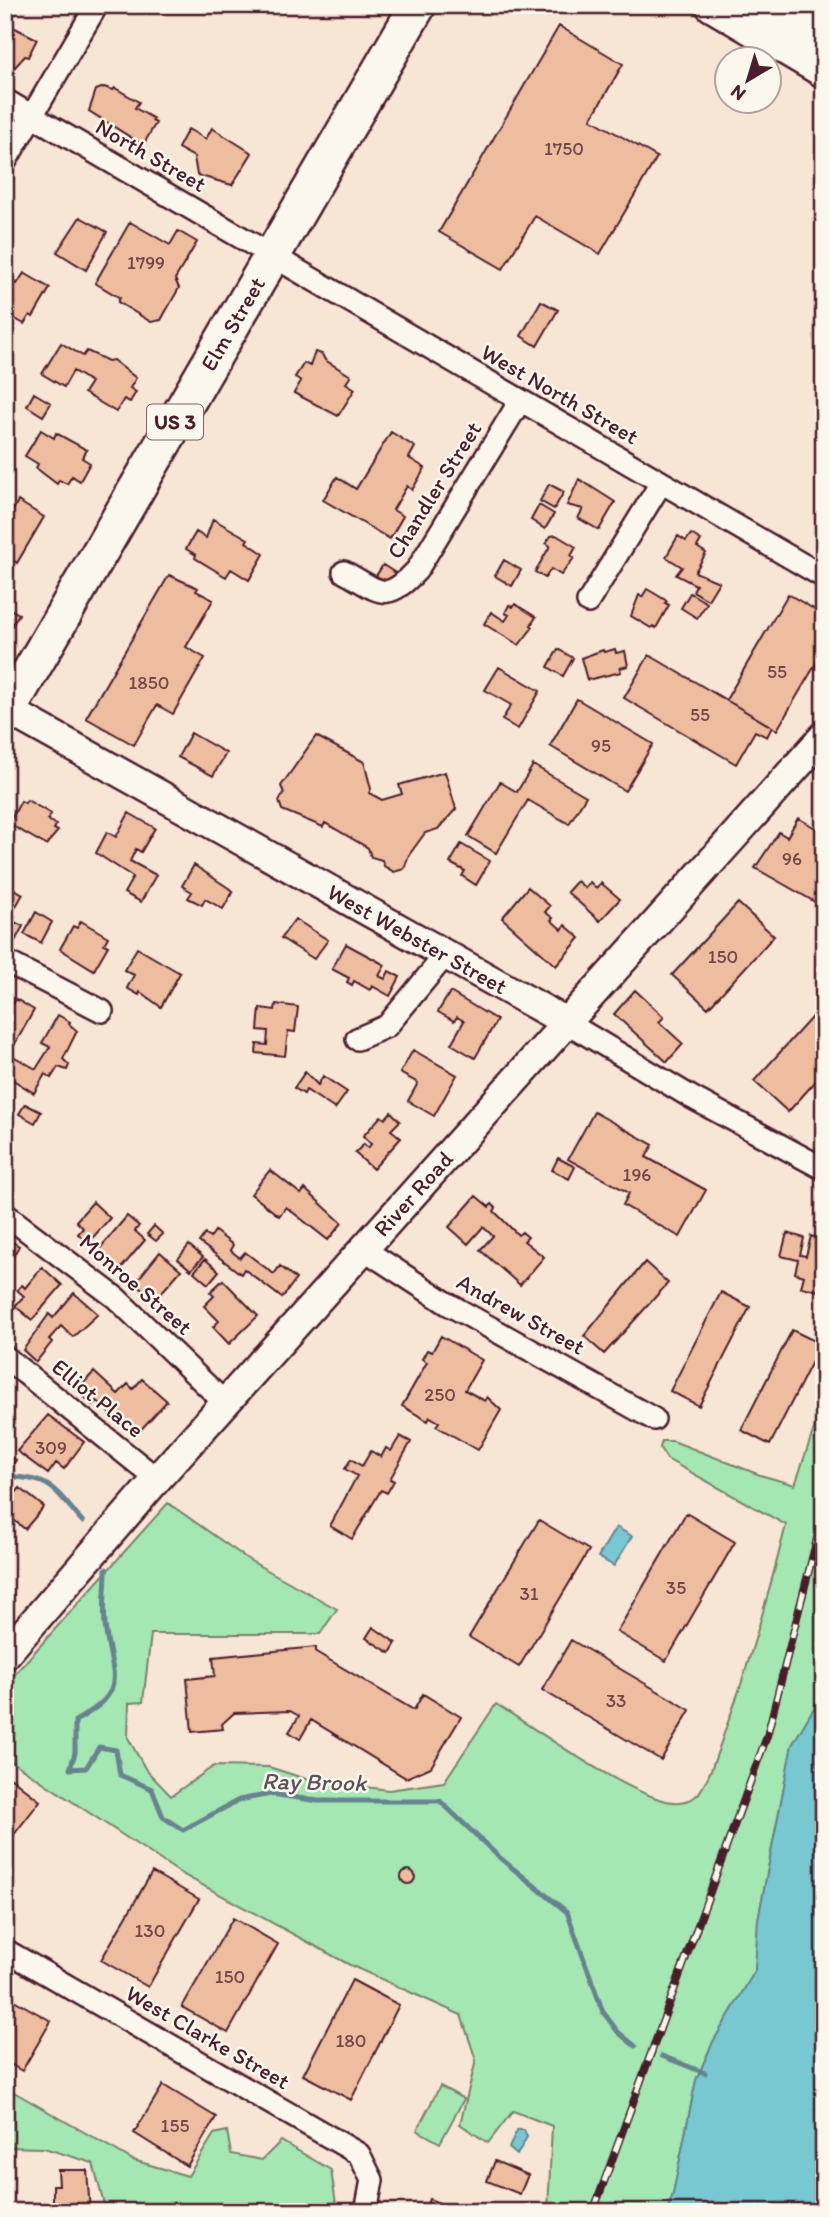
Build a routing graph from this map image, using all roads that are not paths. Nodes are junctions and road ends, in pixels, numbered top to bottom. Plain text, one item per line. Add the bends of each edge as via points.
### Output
1 (97, 5) edge
2 (418, 5) edge
3 (712, 5) edge
4 (772, 5) edge
5 (824, 34) edge
6 (824, 71) edge
7 (5, 100) edge
8 (32, 116) junction
9 (5, 162) edge
10 (271, 256) junction
11 (520, 401) junction
12 (661, 483) junction
13 (344, 572) dead end
14 (824, 577) edge
15 (588, 602) dead end
16 (6, 712) edge
17 (824, 736) edge
18 (447, 953) junction
19 (5, 961) edge
20 (102, 1011) dead end
21 (566, 1022) junction
22 (357, 1039) dead end
23 (824, 1169) edge
24 (5, 1214) edge
25 (365, 1250) junction
26 (5, 1357) edge
27 (225, 1403) junction
28 (654, 1419) dead end
29 (157, 1479) junction
30 (5, 1655) edge
31 (5, 1950) edge
32 (366, 2212) edge

1 - 8 street
2 - 10 main road, Elm Street / US 3
3 - 6 main road
4 - 5 main road
7 - 8 street, North Street
8 - 9 street
8 - 10 street, North Street
10 - 11 street, West North Street
10 - 16 main road, Elm Street / US 3
11 - 12 street, West North Street
11 - 13 street, Chandler Street via 405,583 385,593
12 - 14 street, West North Street
12 - 15 street
16 - 18 street, West Webster Street
17 - 21 street, River Road
18 - 21 street, West Webster Street
18 - 22 street via 387,1026
19 - 20 street
21 - 23 street, West Webster Street
21 - 25 street, River Road
24 - 27 street, Monroe Street via 116,1298
25 - 27 street, River Road
25 - 28 street, Andrew Street via 448,1304
26 - 29 street, Elliot Place
27 - 29 street, River Road
29 - 30 street, River Road
31 - 32 street, West Clarke Street via 359,2154 372,2180

